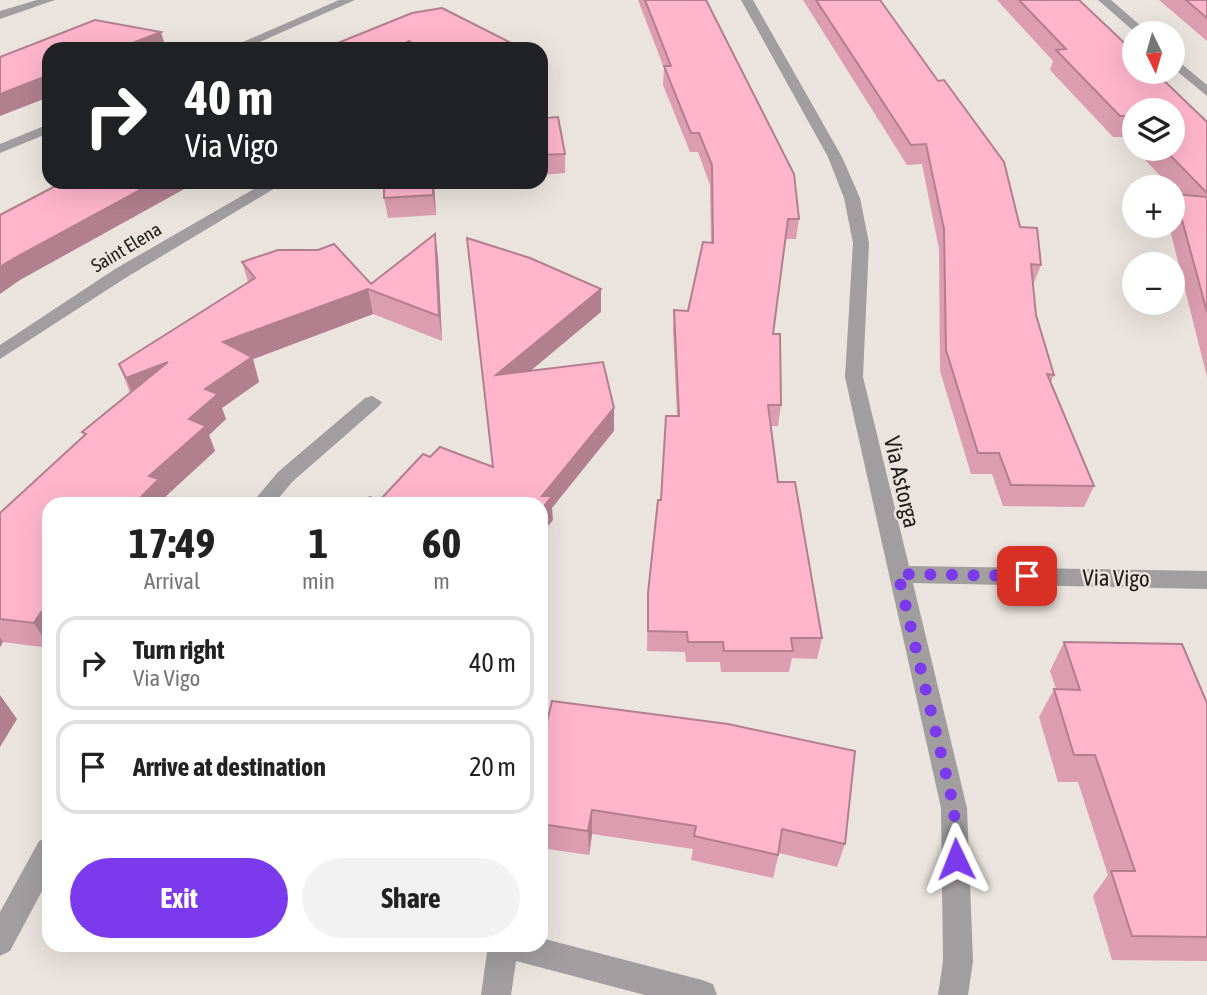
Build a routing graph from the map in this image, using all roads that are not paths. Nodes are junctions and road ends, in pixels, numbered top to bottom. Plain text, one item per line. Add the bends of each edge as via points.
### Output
1 (49, 0) edge
2 (349, 0) edge
3 (747, 0) edge
4 (1104, 0) edge
5 (0, 15) edge
6 (1129, 21) edge
7 (250, 42) edge
8 (1185, 72) edge
9 (1207, 92) edge
10 (42, 131) edge
11 (0, 149) edge
12 (265, 189) edge
13 (0, 353) edge
14 (372, 402) dead end
15 (268, 497) edge
16 (898, 574) junction
17 (1207, 580) edge
18 (42, 868) edge
19 (0, 941) edge
20 (501, 952) edge
21 (539, 952) edge
22 (496, 995) edge
23 (702, 995) edge
24 (953, 995) edge

1 - 5 street
2 - 7 street
3 - 16 street, Via Astorga via 835,157 852,198 861,243 854,377
4 - 6 street
8 - 9 street
10 - 11 street
12 - 13 street, Saint Elena via 121,273
14 - 15 street
16 - 17 street, Via Vigo
16 - 24 street, Via Astorga via 954,808 958,961
18 - 19 street
20 - 22 street
21 - 23 street

